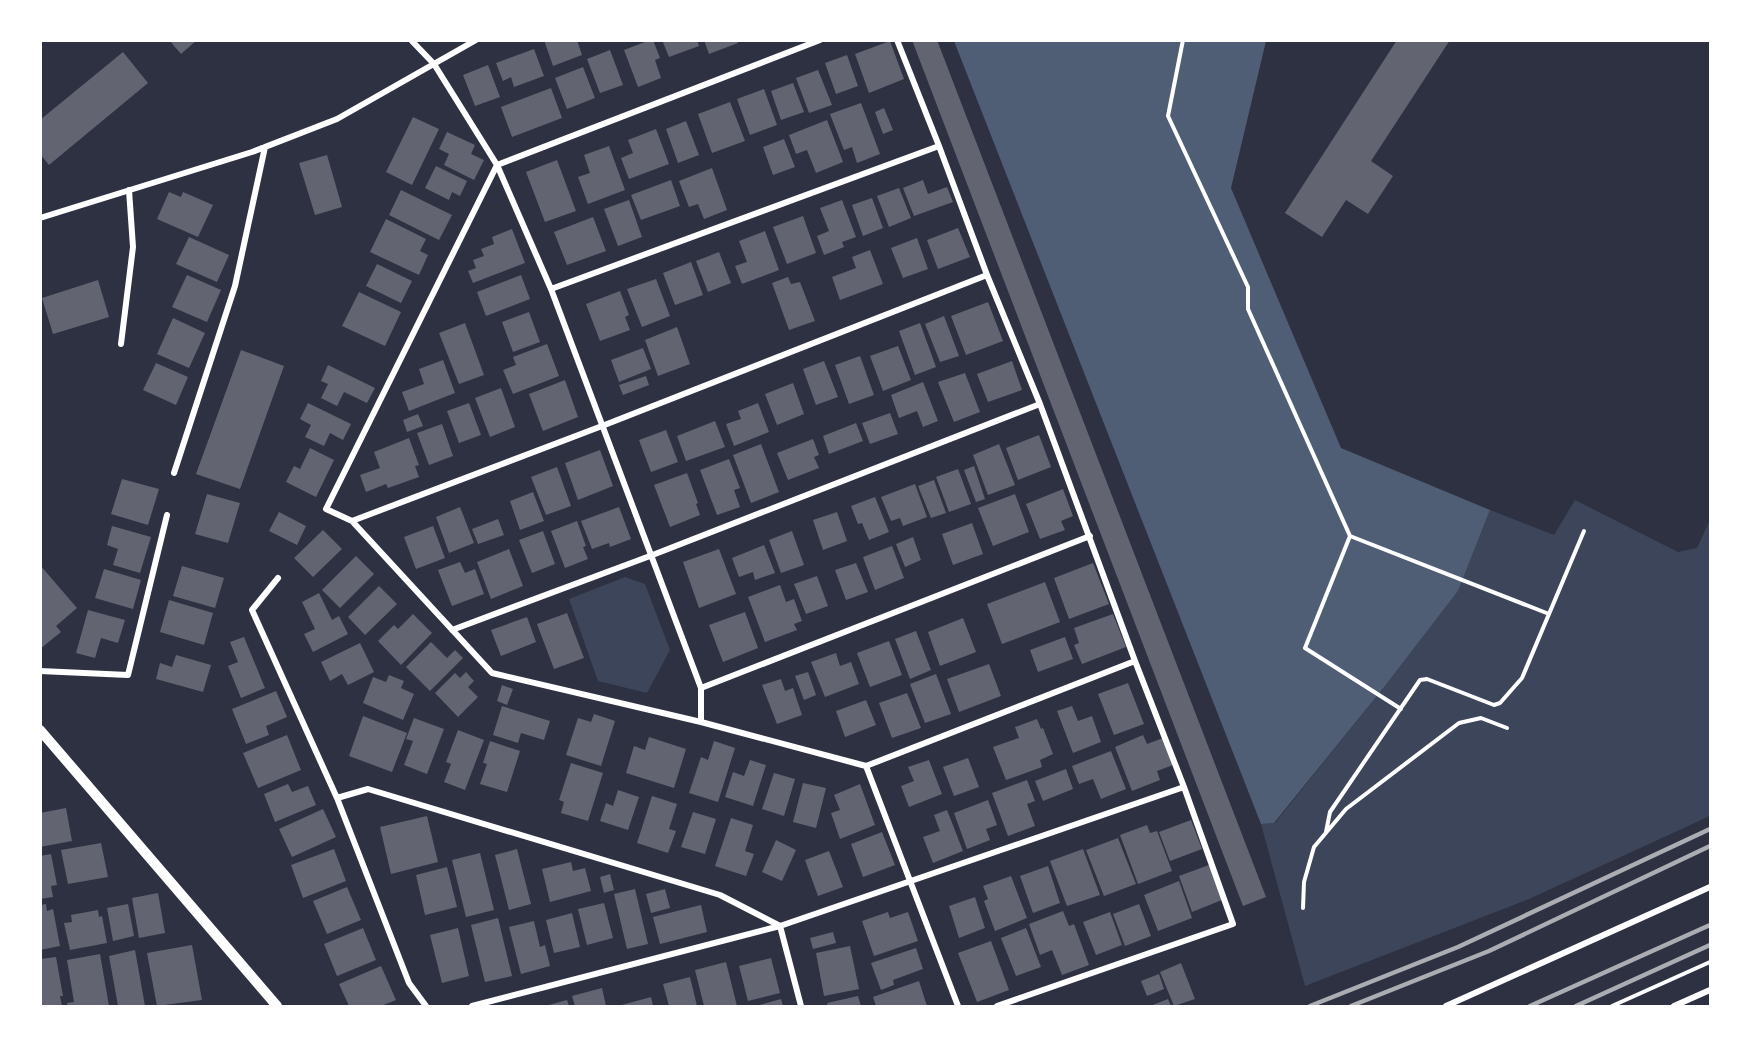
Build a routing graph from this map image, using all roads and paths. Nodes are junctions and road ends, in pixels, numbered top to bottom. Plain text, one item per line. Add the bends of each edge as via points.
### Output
1 (411, 40) edge
2 (476, 40) edge
3 (820, 40) edge
4 (897, 40) edge
5 (1183, 40) edge
6 (434, 64) junction
7 (939, 146) junction
8 (265, 147) junction
9 (497, 165) junction
10 (129, 190) junction
11 (40, 218) edge
12 (987, 275) junction
13 (551, 289) junction
14 (121, 344) dead end
15 (1040, 404) junction
16 (602, 426) junction
17 (174, 474) dead end
18 (167, 515) dead end
19 (352, 521) junction
20 (1584, 531) dead end
21 (1090, 536) junction
22 (1350, 536) junction
23 (650, 556) junction
24 (278, 578) dead end
25 (1549, 614) junction
26 (452, 630) junction
27 (1135, 661) junction
28 (40, 671) edge
29 (701, 688) junction
30 (1401, 709) junction
31 (701, 722) junction
32 (1508, 728) dead end
33 (40, 730) edge
34 (866, 766) junction
35 (1184, 787) junction
36 (337, 798) junction
37 (1326, 832) junction
38 (911, 882) junction
39 (1710, 887) edge
40 (1303, 908) dead end
41 (780, 927) junction
42 (1710, 962) edge
43 (1710, 990) edge
44 (277, 1006) edge
45 (426, 1006) edge
46 (472, 1006) edge
47 (801, 1006) edge
48 (958, 1006) edge
49 (996, 1006) edge
50 (1446, 1006) edge
51 (1612, 1006) edge
52 (1674, 1006) edge

1 - 6 street
2 - 6 street
3 - 9 street
4 - 7 street
5 - 22 path via 1168,116 1248,287 1248,309
6 - 8 street via 336,119
6 - 9 street
7 - 12 street
7 - 13 street
8 - 10 street
8 - 17 street via 235,286
9 - 13 street
9 - 19 street via 326,509
10 - 11 street
10 - 14 street via 132,247
12 - 15 street
12 - 16 street
13 - 16 street
15 - 21 street
15 - 23 street
16 - 19 street
16 - 23 street
18 - 28 street via 128,675
19 - 26 street
20 - 25 path
21 - 27 street
21 - 29 street
22 - 25 path
22 - 30 path via 1305,648
23 - 26 street
23 - 29 street
24 - 36 street via 252,610
25 - 30 path via 1522,678 1500,703 1494,705 1427,679 1420,680
26 - 31 street via 492,673
27 - 34 street
27 - 35 street
29 - 31 street
30 - 37 path via 1330,812
31 - 34 street
32 - 37 path via 1481,718 1459,723 1346,809
33 - 44 street
34 - 38 street
35 - 38 street
35 - 49 street via 1233,924
36 - 41 street via 368,789 720,895
36 - 45 street via 409,983
37 - 40 path via 1314,847 1304,882
38 - 41 street
38 - 48 street
39 - 50 street
41 - 46 street
41 - 47 street
42 - 51 path
43 - 52 street

